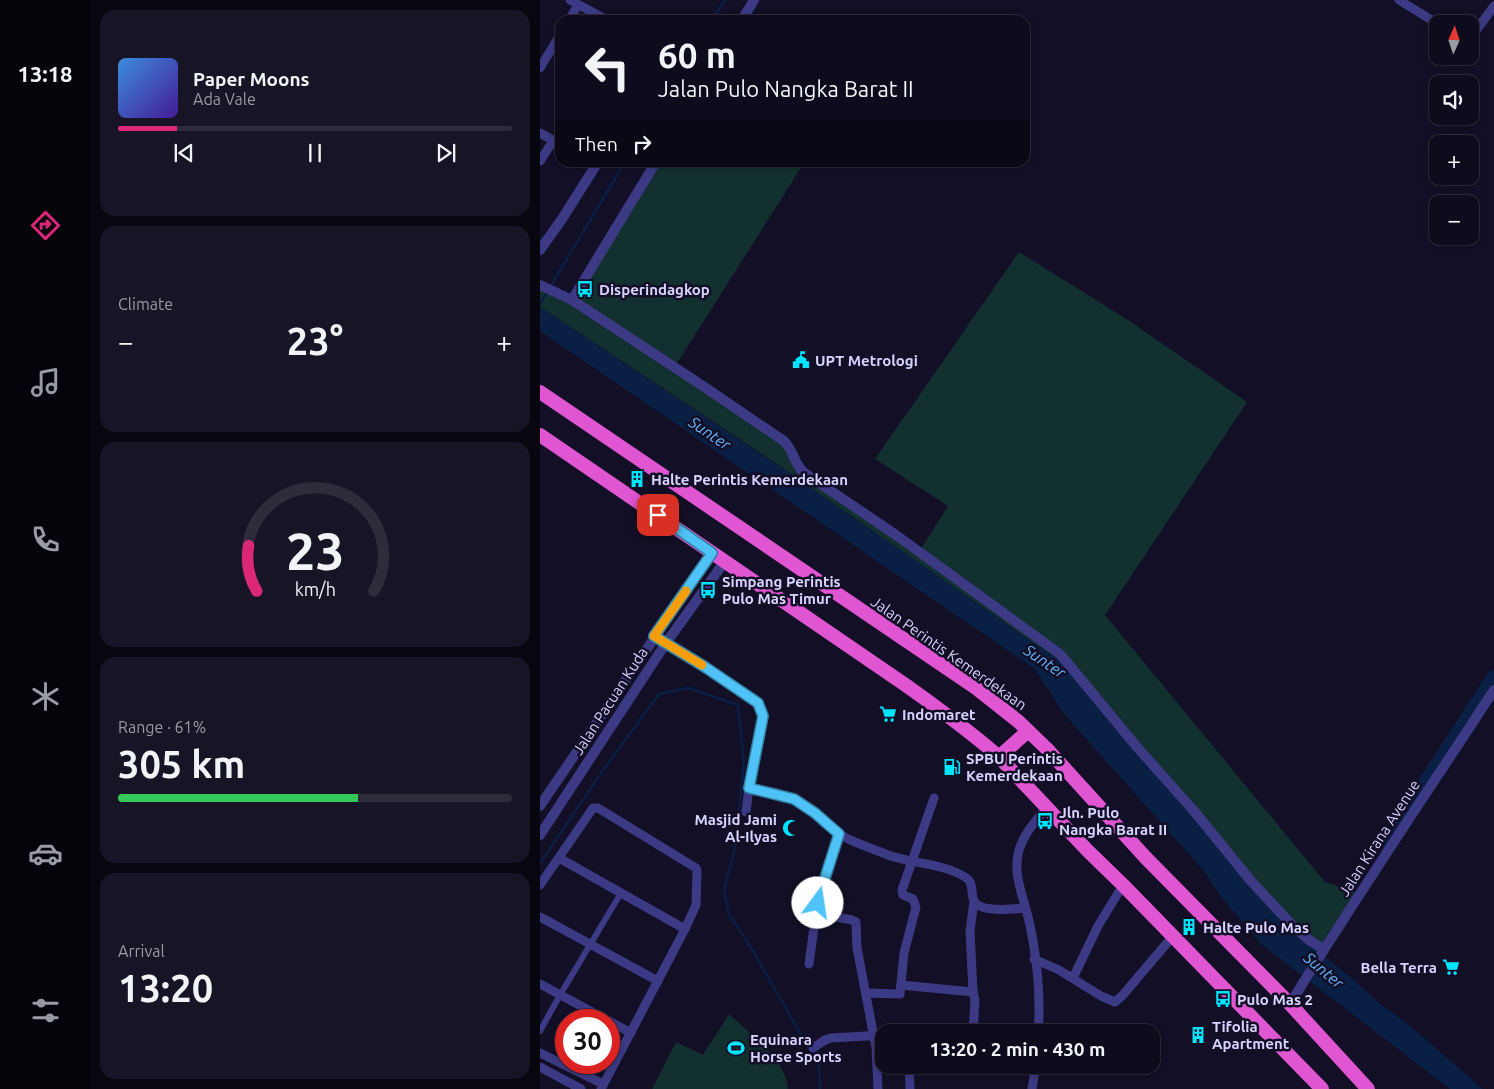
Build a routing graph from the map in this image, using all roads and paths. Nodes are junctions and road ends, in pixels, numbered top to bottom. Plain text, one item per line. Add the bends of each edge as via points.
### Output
1 (754, 0) edge
2 (1399, 0) edge
3 (574, 2) edge
4 (1494, 6) edge
5 (570, 15) edge
6 (598, 15) edge
7 (745, 15) edge
8 (1429, 18) edge
9 (1479, 27) edge
10 (555, 43) edge
11 (540, 68) edge
12 (540, 133) edge
13 (555, 141) edge
14 (555, 143) edge
15 (540, 161) edge
16 (592, 167) edge
17 (653, 167) edge
18 (542, 244) edge
19 (540, 285) edge
20 (569, 299) junction
21 (540, 392) edge
22 (540, 435) edge
23 (712, 553) junction
24 (725, 561) junction
25 (654, 636) junction
26 (666, 643) junction
27 (1494, 690) edge
28 (1028, 730) junction
29 (1000, 757) junction
30 (749, 788) junction
31 (934, 798) dead end
32 (540, 806) edge
33 (1046, 808) junction
34 (746, 812) dead end
35 (839, 834) junction
36 (540, 835) edge
37 (559, 858) junction
38 (911, 860) junction
39 (540, 885) edge
40 (1123, 885) junction
41 (621, 893) junction
42 (974, 901) junction
43 (1025, 908) junction
44 (816, 913) junction
45 (540, 917) edge
46 (685, 930) junction
47 (1173, 936) junction
48 (591, 945) junction
49 (1322, 951) junction
50 (1034, 959) junction
51 (809, 964) dead end
52 (1073, 978) junction
53 (658, 981) junction
54 (540, 984) edge
55 (901, 985) junction
56 (973, 992) junction
57 (866, 993) junction
58 (560, 995) junction
59 (1290, 1004) junction
60 (587, 1009) edge
61 (974, 1024) edge
62 (1039, 1024) edge
63 (620, 1026) edge
64 (540, 1031) edge
65 (631, 1032) junction
66 (873, 1035) junction
67 (813, 1048) dead end
68 (540, 1053) edge
69 (540, 1067) edge
70 (909, 1074) edge
71 (1034, 1074) edge
72 (602, 1087) edge
73 (580, 1089) edge
74 (878, 1089) edge
75 (910, 1089) edge
76 (1032, 1089) edge
77 (1322, 1089) edge
78 (1368, 1089) edge

1 - 7 street
2 - 8 street
3 - 5 street
3 - 6 street
4 - 9 street
10 - 11 street
12 - 13 street
14 - 15 street
16 - 18 street
17 - 20 street
19 - 20 street
20 - 49 street via 784,442 803,472 1060,654 1251,881 1291,924
21 - 28 highway, Jalan Perintis Kemerdekaan via 976,688
22 - 23 highway
23 - 24 highway
23 - 25 street
24 - 26 street, Jalan Pacuan Kuda
24 - 29 highway via 946,714
25 - 26 street
25 - 32 street
26 - 30 street via 758,703 763,716
26 - 36 street, Jalan Pacuan Kuda
27 - 49 street, Jalan Kirana Avenue
28 - 29 highway
28 - 59 highway, Jalan Perintis Kemerdekaan via 1145,857
29 - 33 highway
30 - 34 street
30 - 35 street via 794,799
31 - 38 street
33 - 40 highway
33 - 43 street via 1028,830 1019,850 1017,869
35 - 38 street via 889,855
35 - 44 street
37 - 39 street
37 - 41 street
37 - 46 street via 589,813 598,808 696,868 696,905
38 - 42 street via 965,877 970,882
38 - 55 street via 902,893 913,899 916,908 904,953
40 - 47 highway
40 - 52 street via 1098,926
41 - 46 street
41 - 48 street
42 - 43 street via 990,909
42 - 56 street via 970,931
43 - 50 street
44 - 51 street
44 - 57 street via 856,922 857,948
45 - 48 street
46 - 53 street
47 - 52 street via 1115,1002
47 - 77 highway
48 - 53 street
48 - 58 street
49 - 59 street, Jalan Kirana Avenue
50 - 52 street
50 - 62 street
53 - 65 street
54 - 58 street
55 - 56 street
55 - 57 street via 898,995
56 - 61 street
57 - 66 street
58 - 60 street
58 - 64 street
59 - 78 highway, Jalan Perintis Kemerdekaan
63 - 65 street
65 - 72 street
66 - 67 street via 831,1038
66 - 74 street
68 - 72 street
69 - 73 street
70 - 75 street
71 - 76 street

